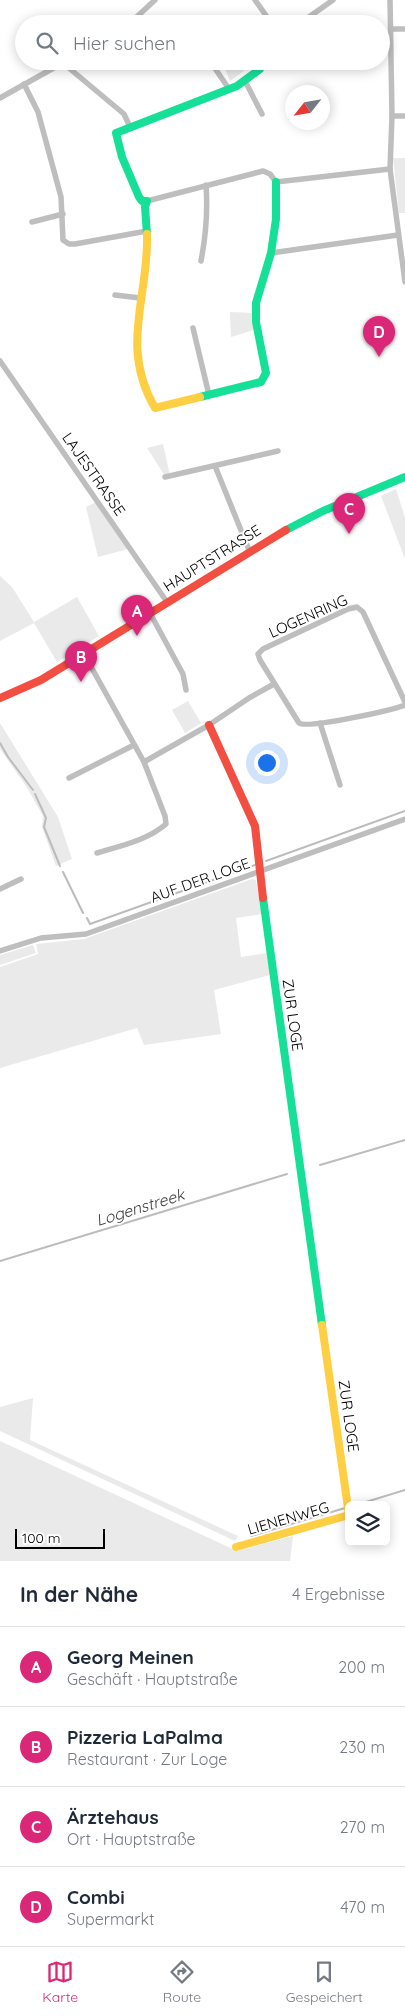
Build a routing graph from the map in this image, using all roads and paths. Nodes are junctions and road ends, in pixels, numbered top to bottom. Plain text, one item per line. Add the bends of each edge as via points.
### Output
1 (155, 0) edge
2 (255, 0) edge
3 (333, 0) edge
4 (390, 0) edge
5 (139, 15) edge
6 (266, 15) edge
7 (312, 15) edge
8 (392, 29) junction
9 (405, 29) edge
10 (50, 70) edge
11 (74, 70) edge
12 (216, 70) edge
13 (259, 70) edge
14 (245, 81) junction
15 (24, 84) junction
16 (229, 89) junction
17 (0, 98) edge
18 (262, 114) dead end
19 (392, 116) junction
20 (405, 116) edge
21 (130, 127) junction
22 (390, 169) junction
23 (276, 182) junction
24 (206, 185) junction
25 (147, 201) junction
26 (63, 214) junction
27 (32, 222) dead end
28 (147, 232) junction
29 (398, 235) junction
30 (270, 253) junction
31 (201, 261) dead end
32 (405, 282) edge
33 (116, 295) dead end
34 (140, 298) junction
35 (194, 328) dead end
36 (0, 361) edge
37 (209, 395) junction
38 (278, 451) dead end
39 (215, 466) junction
40 (405, 471) edge
41 (165, 477) dead end
42 (405, 477) edge
43 (392, 480) junction
44 (249, 550) junction
45 (167, 602) junction
46 (150, 613) junction
47 (84, 654) junction
48 (274, 684) junction
49 (186, 690) dead end
50 (0, 698) edge
51 (405, 703) edge
52 (320, 724) junction
53 (209, 725) junction
54 (134, 745) junction
55 (144, 762) junction
56 (69, 778) dead end
57 (340, 785) dead end
58 (405, 819) edge
59 (97, 853) dead end
60 (259, 872) junction
61 (21, 879) dead end
62 (0, 889) edge
63 (0, 951) edge
64 (346, 1501) edge
65 (345, 1516) edge
66 (236, 1547) dead end

1 - 5 street
2 - 6 street
3 - 7 street
4 - 8 street
8 - 9 street
8 - 19 street
10 - 15 street
11 - 21 street via 124,114
12 - 16 street
13 - 14 street
14 - 16 street
14 - 18 street
15 - 17 street
15 - 26 street via 40,120
16 - 21 street
19 - 20 street
19 - 22 street
21 - 25 street via 116,133 118,145 139,197
22 - 23 street
22 - 29 street
23 - 24 street via 263,171
23 - 30 street via 276,219
24 - 25 street
24 - 31 street via 207,228
25 - 28 street
26 - 27 street
26 - 28 street via 63,240 69,244
28 - 34 street via 146,270
29 - 30 street
29 - 32 street
30 - 37 street via 256,303 256,322 266,373 264,380
33 - 34 street
34 - 37 street via 137,349 142,380 155,408
35 - 37 street
36 - 45 street, LAJESTRASSE
38 - 39 street
39 - 41 street
39 - 44 street
40 - 43 street, HAUPTSTRASSE
42 - 43 street, HAUPTSTRASSE
43 - 44 street, HAUPTSTRASSE via 291,526
44 - 45 street, HAUPTSTRASSE
45 - 46 street, HAUPTSTRASSE
46 - 47 street, HAUPTSTRASSE
46 - 49 street via 183,674
47 - 50 street, HAUPTSTRASSE via 41,680
47 - 54 street
48 - 51 street, LOGENRING via 258,654 358,607
48 - 52 street, LOGENRING via 299,722 303,725
48 - 53 street
51 - 52 street, LOGENRING
52 - 57 street
53 - 55 street
53 - 60 street, ZUR LOGE via 255,826
54 - 55 street
54 - 56 street
55 - 59 street via 166,824 159,830
58 - 60 street, AUF DER LOGE
60 - 63 street, AUF DER LOGE via 86,934 41,938
60 - 64 street, ZUR LOGE
61 - 62 street
65 - 66 street, LIENENWEG

